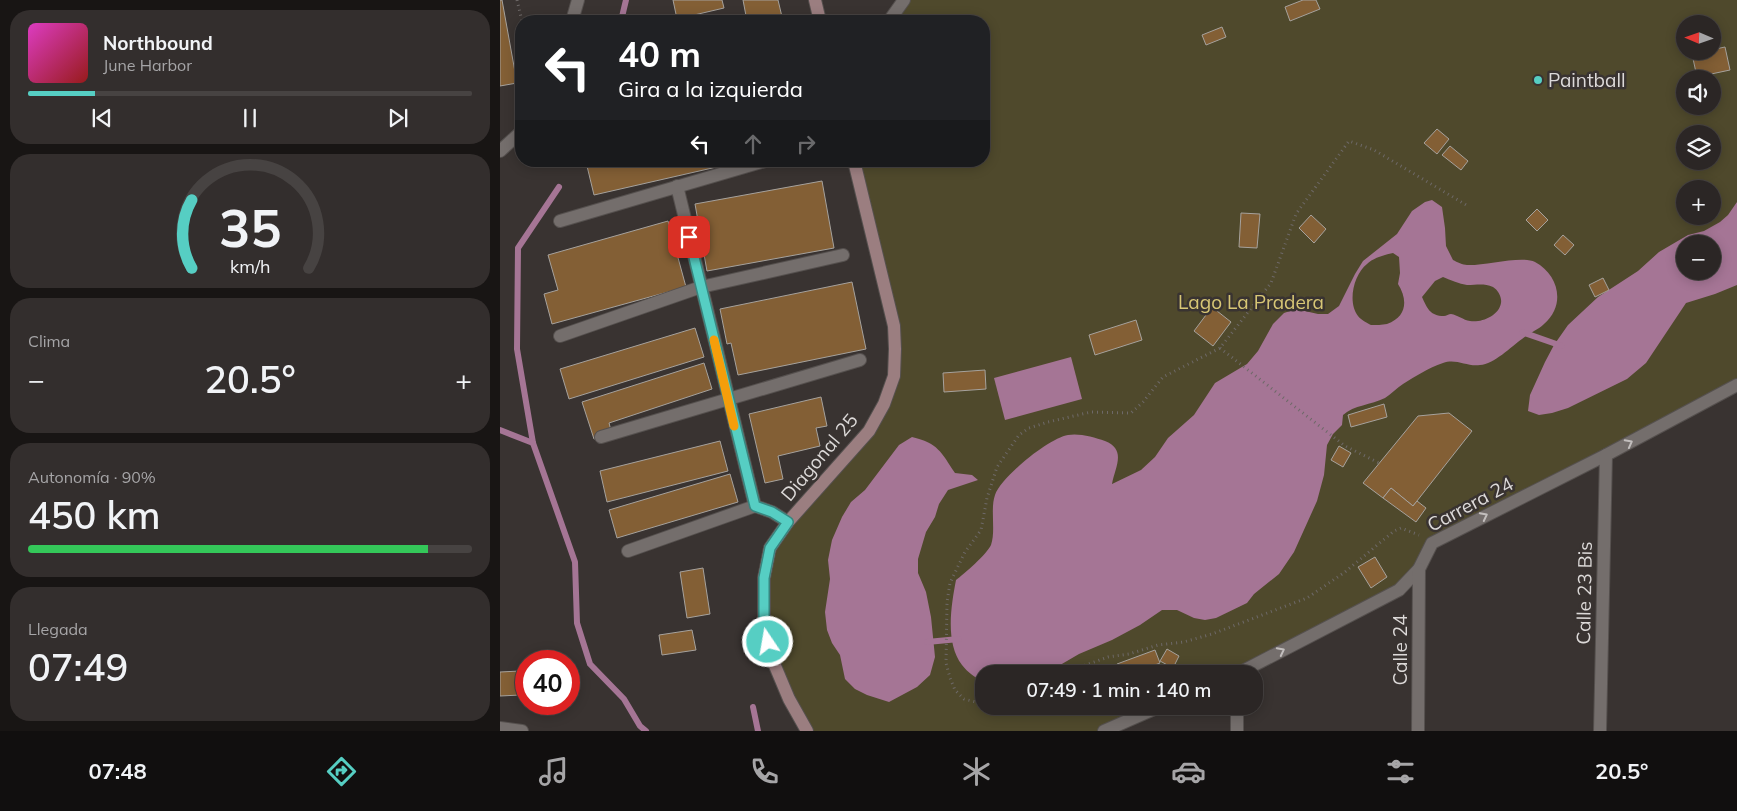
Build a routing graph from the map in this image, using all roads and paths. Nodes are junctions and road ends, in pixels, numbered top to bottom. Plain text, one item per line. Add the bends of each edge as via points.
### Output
1 (517, 0) edge
2 (578, 0) edge
3 (815, 0) edge
4 (904, 0) edge
5 (521, 15) edge
6 (574, 15) edge
7 (819, 15) edge
8 (893, 15) edge
9 (515, 137) edge
10 (500, 151) edge
11 (745, 167) edge
12 (855, 167) edge
13 (677, 186) junction
14 (1468, 206) dead end
15 (560, 220) dead end
16 (843, 255) dead end
17 (701, 288) junction
18 (560, 336) dead end
19 (1220, 348) junction
20 (860, 360) dead end
21 (1737, 385) edge
22 (728, 399) junction
23 (601, 436) dead end
24 (1606, 455) junction
25 (1379, 463) dead end
26 (755, 506) junction
27 (788, 522) junction
28 (1432, 542) junction
29 (628, 551) dead end
30 (1419, 569) junction
31 (1086, 665) edge
32 (1254, 665) edge
33 (975, 702) edge
34 (795, 713) junction
35 (1140, 715) edge
36 (1237, 715) edge
37 (500, 728) edge
38 (522, 731) edge
39 (796, 731) edge
40 (807, 731) edge
41 (1104, 731) edge
42 (1237, 731) edge
43 (1418, 731) edge
44 (1600, 731) edge

1 - 5 path
2 - 6 street
3 - 7 street
4 - 8 street
9 - 10 street
11 - 13 street
12 - 27 street, Diagonal 25 via 894,326 894,376 870,431
13 - 15 street
13 - 17 street
14 - 19 path via 1374,150 1349,142 1296,214 1271,283
16 - 17 street
17 - 18 street
17 - 22 street
19 - 25 path via 1345,446
19 - 33 path via 1163,377 1131,413 1091,412 1029,428 1019,435 997,467 981,530 965,552 950,584 947,602 946,663 950,678 964,699
20 - 22 street
24 -> 21 street, Carrera 24
22 - 23 street
22 - 26 street
28 -> 24 street, Carrera 24
24 - 44 street, Calle 23 Bis
26 - 27 street
26 - 29 street
27 - 34 street, Diagonal 25 via 770,548 764,578 764,623 773,661
28 - 30 street, Carrera 24
28 - 31 path via 1401,528 1307,598 1212,634
32 -> 30 street, Carrera 24 via 1399,590
30 - 43 street, Calle 24
34 - 39 street, Diagonal 25
34 - 40 street, Diagonal 25
35 - 41 street
36 - 42 street
37 - 38 street

